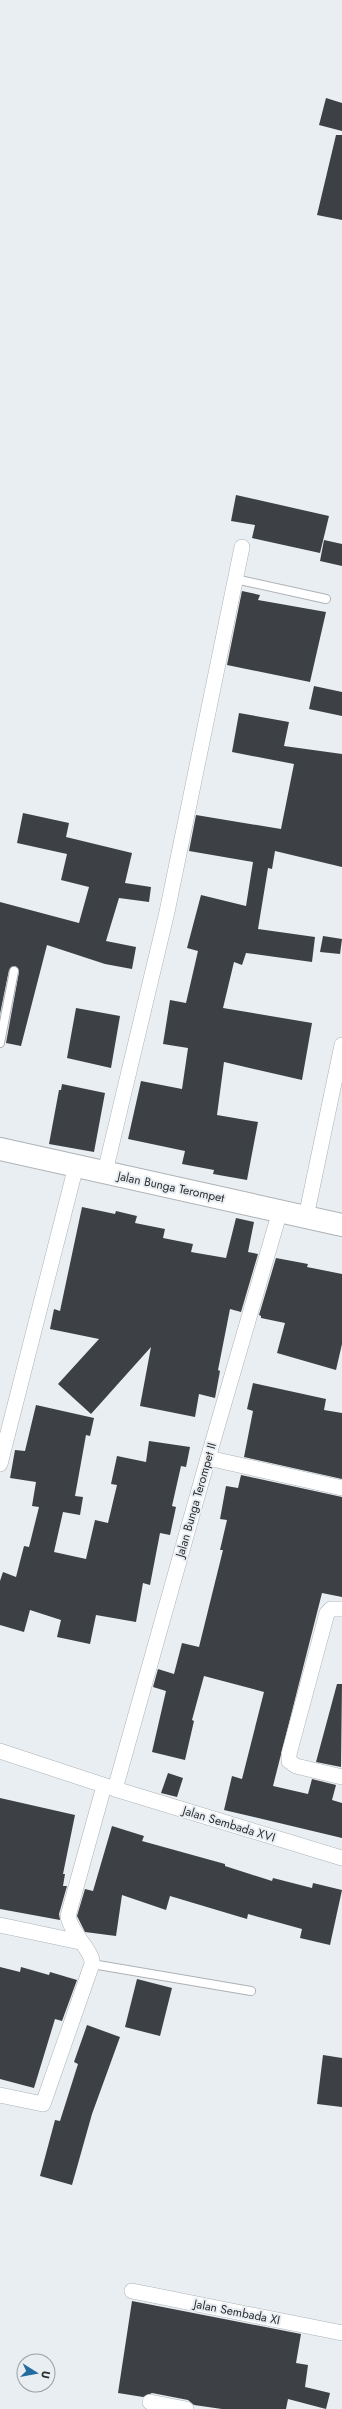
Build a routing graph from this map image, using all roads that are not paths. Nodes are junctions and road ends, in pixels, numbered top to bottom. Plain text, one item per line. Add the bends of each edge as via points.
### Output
1 (242, 547) dead end
2 (235, 579) junction
3 (326, 599) dead end
4 (14, 971) dead end
5 (0, 1043) edge
6 (342, 1045) edge
7 (0, 1149) edge
8 (76, 1166) junction
9 (105, 1172) junction
10 (280, 1211) junction
11 (306, 1217) junction
12 (342, 1225) edge
13 (208, 1458) junction
14 (0, 1464) edge
15 (342, 1488) edge
16 (342, 1609) edge
17 (0, 1751) edge
18 (342, 1778) edge
19 (109, 1788) junction
20 (342, 1858) edge
21 (0, 1925) edge
22 (80, 1942) junction
23 (92, 1964) junction
24 (251, 1991) dead end
25 (0, 2095) edge
26 (132, 2291) dead end
27 (342, 2333) edge
28 (150, 2402) dead end
29 (186, 2409) edge

1 - 2 street
2 - 3 lane
2 - 9 street via 167,912
4 - 5 lane
6 - 11 street
7 - 8 street, Jalan Bunga Terompet
8 - 9 street, Jalan Bunga Terompet
8 - 14 street
9 - 10 street, Jalan Bunga Terompet
10 - 11 street, Jalan Bunga Terompet
10 - 13 street, Jalan Bunga Terompet II
11 - 12 street, Jalan Bunga Terompet
13 - 15 street
13 - 19 street, Jalan Bunga Terompet II
16 - 18 street via 331,1609 326,1613 289,1761 296,1766
17 - 19 street, Jalan Sembada XVI
19 - 20 street, Jalan Sembada XVI
19 - 22 street, Jalan Bunga Terompet II via 68,1916 70,1926
21 - 22 street
22 - 23 street, Jalan Bunga Terompet II via 91,1954
23 - 24 lane
23 - 25 street via 42,2104
26 - 27 street, Jalan Sembada XI
28 - 29 street

